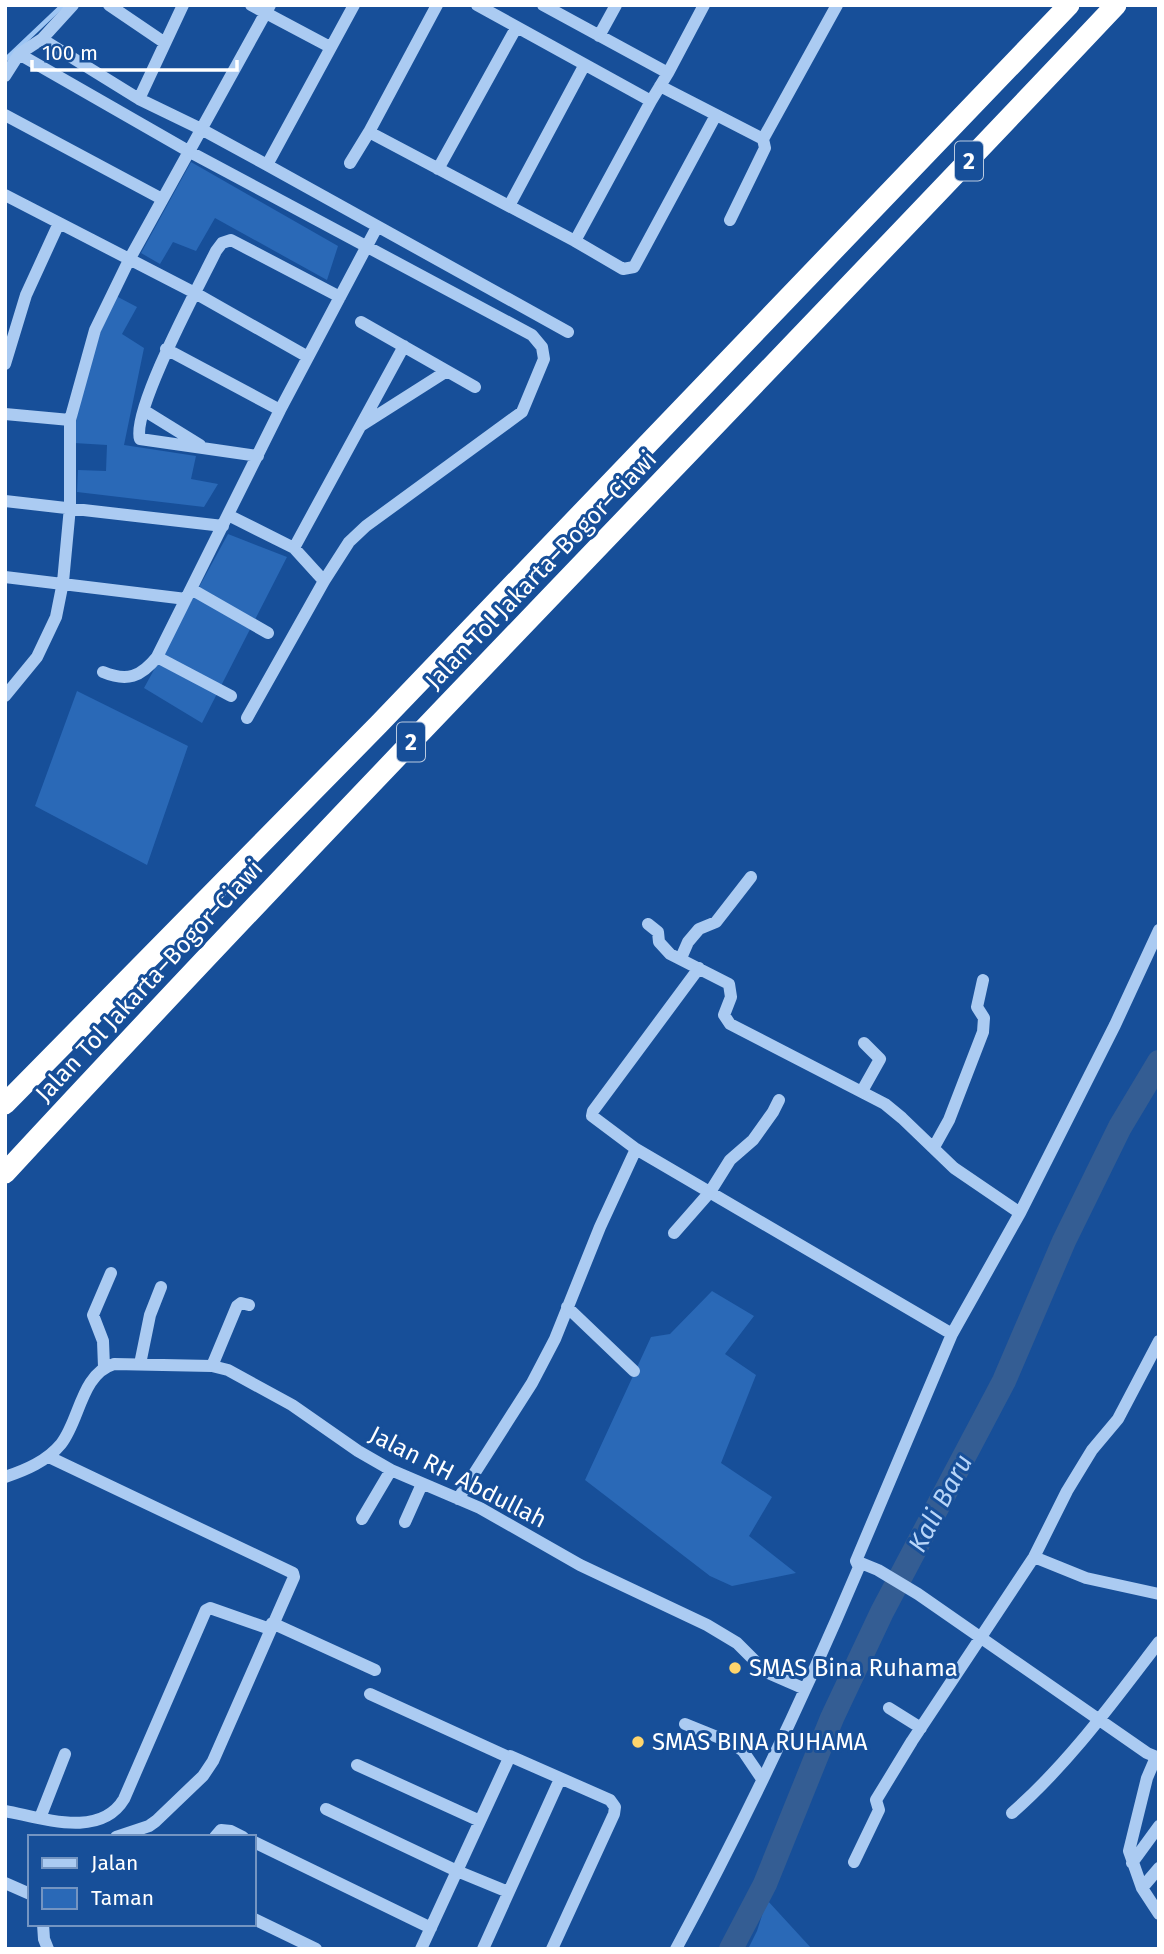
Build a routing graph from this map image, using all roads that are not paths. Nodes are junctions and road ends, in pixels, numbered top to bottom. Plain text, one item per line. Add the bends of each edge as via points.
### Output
1 (73, 5) edge
2 (108, 5) edge
3 (183, 5) edge
4 (251, 5) edge
5 (354, 5) edge
6 (437, 5) edge
7 (477, 5) edge
8 (543, 5) edge
9 (616, 5) edge
10 (704, 5) edge
11 (837, 5) edge
12 (1069, 5) edge
13 (1116, 5) edge
14 (268, 9) edge
15 (516, 28) junction
16 (599, 36) junction
17 (42, 39) junction
18 (165, 43) junction
19 (330, 47) junction
20 (19, 54) junction
21 (584, 66) junction
22 (668, 72) junction
23 (5, 76) edge
24 (660, 86) junction
25 (139, 99) junction
26 (651, 101) junction
27 (716, 115) junction
28 (5, 116) edge
29 (201, 130) junction
30 (369, 132) junction
31 (763, 139) junction
32 (190, 152) junction
33 (350, 163) dead end
34 (267, 166) junction
35 (438, 169) junction
36 (5, 195) edge
37 (162, 199) junction
38 (509, 206) junction
39 (730, 220) dead end
40 (59, 223) junction
41 (377, 227) junction
42 (575, 241) junction
43 (366, 248) junction
44 (129, 260) junction
45 (795, 292) junction
46 (195, 293) junction
47 (340, 297) junction
48 (822, 316) junction
49 (361, 322) dead end
50 (568, 332) dead end
51 (404, 346) junction
52 (166, 349) junction
53 (308, 357) junction
54 (5, 364) edge
55 (447, 371) junction
56 (475, 387) dead end
57 (280, 410) junction
58 (145, 411) junction
59 (5, 414) edge
60 (70, 420) junction
61 (360, 426) junction
62 (203, 447) junction
63 (258, 456) junction
64 (5, 501) edge
65 (70, 507) junction
66 (226, 520) junction
67 (294, 548) junction
68 (5, 577) edge
69 (324, 581) junction
70 (63, 582) junction
71 (189, 594) junction
72 (268, 633) dead end
73 (157, 657) junction
74 (103, 672) dead end
75 (5, 696) edge
76 (232, 696) dead end
77 (247, 718) dead end
78 (751, 877) dead end
79 (648, 923) dead end
80 (1159, 930) edge
81 (681, 958) junction
82 (699, 968) junction
83 (983, 979) dead end
84 (864, 1043) dead end
85 (862, 1091) junction
86 (779, 1100) dead end
87 (5, 1104) edge
88 (934, 1147) junction
89 (636, 1149) junction
90 (5, 1173) edge
91 (710, 1192) junction
92 (1020, 1213) junction
93 (674, 1233) dead end
94 (111, 1273) dead end
95 (161, 1287) dead end
96 (249, 1305) dead end
97 (568, 1307) junction
98 (951, 1334) junction
99 (1159, 1341) edge
100 (140, 1364) junction
101 (212, 1366) junction
102 (104, 1367) junction
103 (634, 1371) dead end
104 (49, 1457) junction
105 (391, 1470) junction
106 (5, 1477) edge
107 (422, 1484) junction
108 (458, 1499) junction
109 (362, 1519) dead end
110 (405, 1522) dead end
111 (1034, 1557) junction
112 (856, 1562) junction
113 (1159, 1594) edge
114 (271, 1626) junction
115 (981, 1637) junction
116 (1159, 1642) edge
117 (375, 1670) dead end
118 (806, 1689) junction
119 (370, 1694) dead end
120 (889, 1709) dead end
121 (1099, 1719) junction
122 (685, 1724) dead end
123 (921, 1728) junction
124 (65, 1754) dead end
125 (508, 1757) junction
126 (1157, 1757) edge
127 (357, 1765) dead end
128 (560, 1779) junction
129 (762, 1779) junction
130 (326, 1809) dead end
131 (5, 1811) edge
132 (1012, 1813) dead end
133 (40, 1818) junction
134 (480, 1821) junction
135 (1159, 1826) edge
136 (120, 1835) edge
137 (216, 1835) edge
138 (238, 1835) edge
139 (256, 1843) edge
140 (855, 1862) dead end
141 (1132, 1863) junction
142 (1159, 1868) edge
143 (457, 1871) junction
144 (5, 1883) edge
145 (1142, 1888) junction
146 (508, 1892) junction
147 (28, 1893) edge
148 (1159, 1914) edge
149 (256, 1920) edge
150 (43, 1926) edge
151 (431, 1928) junction
152 (48, 1949) edge
153 (316, 1949) edge
154 (421, 1949) edge
155 (483, 1949) edge
156 (552, 1949) edge
157 (677, 1949) edge

1 - 17 street
2 - 18 street
3 - 18 street
4 - 14 street
5 - 19 street
6 - 30 street
7 - 15 street
8 - 16 street
9 - 16 street
10 - 22 street
11 - 31 street
12 - 45 highway, Jalan Tol Jakarta–Bogor–Ciawi / 2
13 - 48 highway, Jalan Tol Jakarta–Bogor–Ciawi / 2
14 - 19 street
14 - 29 street
15 - 21 street
15 - 35 street
16 - 22 street
17 - 20 street
17 - 25 street
18 - 25 street
19 - 34 street
20 - 23 street
20 - 32 street
21 - 26 street
21 - 38 street
22 - 24 street
24 - 26 street
24 - 27 street
25 - 29 street
26 - 42 street
27 - 31 street
27 - 42 street via 634,267 623,269
28 - 37 street
29 - 32 street
29 - 34 street
30 - 33 street
30 - 35 street
31 - 39 street via 765,148
32 - 37 street
32 - 43 street
34 - 41 street
35 - 38 street
36 - 40 street
37 - 44 street
38 - 42 street
40 - 44 street
40 - 54 street via 26,295
41 - 43 street
41 - 50 street
43 - 47 street
43 - 69 street via 531,335 542,347 544,359 522,412 366,526 341,552
44 - 46 street
44 - 60 street via 95,330
45 - 48 highway
45 - 87 highway, Jalan Tol Jakarta–Bogor–Ciawi / 2
46 - 47 street via 222,243 231,240
46 - 52 street
46 - 53 street
47 - 53 street
48 - 90 highway, Jalan Tol Jakarta–Bogor–Ciawi / 2 via 216,946
49 - 51 street
51 - 55 street
51 - 61 street
52 - 57 street
52 - 58 street
53 - 57 street
55 - 56 street
55 - 61 street
57 - 63 street
58 - 62 street
58 - 62 street via 140,439
59 - 60 street
60 - 65 street
61 - 67 street
62 - 63 street
63 - 66 street
64 - 65 street
65 - 66 street
65 - 70 street
66 - 67 street
66 - 71 street
67 - 69 street
68 - 70 street
69 - 77 street
70 - 71 street
70 - 75 street via 44,646
71 - 72 street
71 - 73 street
73 - 74 street via 138,676
73 - 76 street
78 - 81 street via 716,922 699,929
79 - 81 street via 658,932 664,949
80 - 92 street
81 - 82 street
82 - 85 street via 729,984 732,991 724,1015 730,1024
82 - 89 street via 593,1111 592,1116
83 - 88 street via 977,1007 984,1017 983,1032
84 - 85 street via 880,1059
85 - 88 street via 893,1110
86 - 91 street
88 - 92 street via 954,1168
89 - 91 street
89 - 97 street
91 - 93 street
91 - 98 street
92 - 98 street
94 - 102 street via 93,1315 103,1341
95 - 100 street via 149,1315
96 - 101 street via 237,1306
97 - 103 street
97 - 108 street via 532,1383
98 - 112 street
99 - 111 street via 1118,1419 1067,1491
100 - 101 street, Jalan RH Abdullah
100 - 102 street, Jalan RH Abdullah
101 - 105 street, Jalan RH Abdullah via 292,1405
102 - 104 street via 90,1383 62,1443
104 - 106 street
104 - 114 street via 293,1573
105 - 107 street, Jalan RH Abdullah
105 - 109 street
107 - 108 street, Jalan RH Abdullah
107 - 110 street
108 - 118 street, Jalan RH Abdullah via 580,1565 707,1625 737,1643 766,1672
111 - 113 street via 1086,1578
111 - 115 street
112 - 115 street via 878,1570
112 - 118 street via 859,1567
114 - 117 street
114 - 133 street via 206,1610 120,1807 96,1822
114 - 136 street via 208,1770 156,1821
115 - 121 street
115 - 123 street
116 - 121 street
118 - 129 street
119 - 125 street
120 - 123 street
121 - 126 street
121 - 132 street
122 - 129 street via 732,1743
123 - 140 street via 875,1801 879,1810
124 - 133 street
125 - 128 street
125 - 134 street
126 - 141 street via 1130,1842
127 - 134 street
128 - 146 street
128 - 156 street via 610,1800 615,1807
129 - 157 street
130 - 143 street
131 - 133 street
134 - 143 street
135 - 141 street
137 - 138 street via 225,1830
139 - 151 street
141 - 145 street
142 - 145 street
143 - 146 street
143 - 151 street
144 - 147 street
145 - 148 street
146 - 155 street
149 - 153 street
150 - 152 street
151 - 154 street

